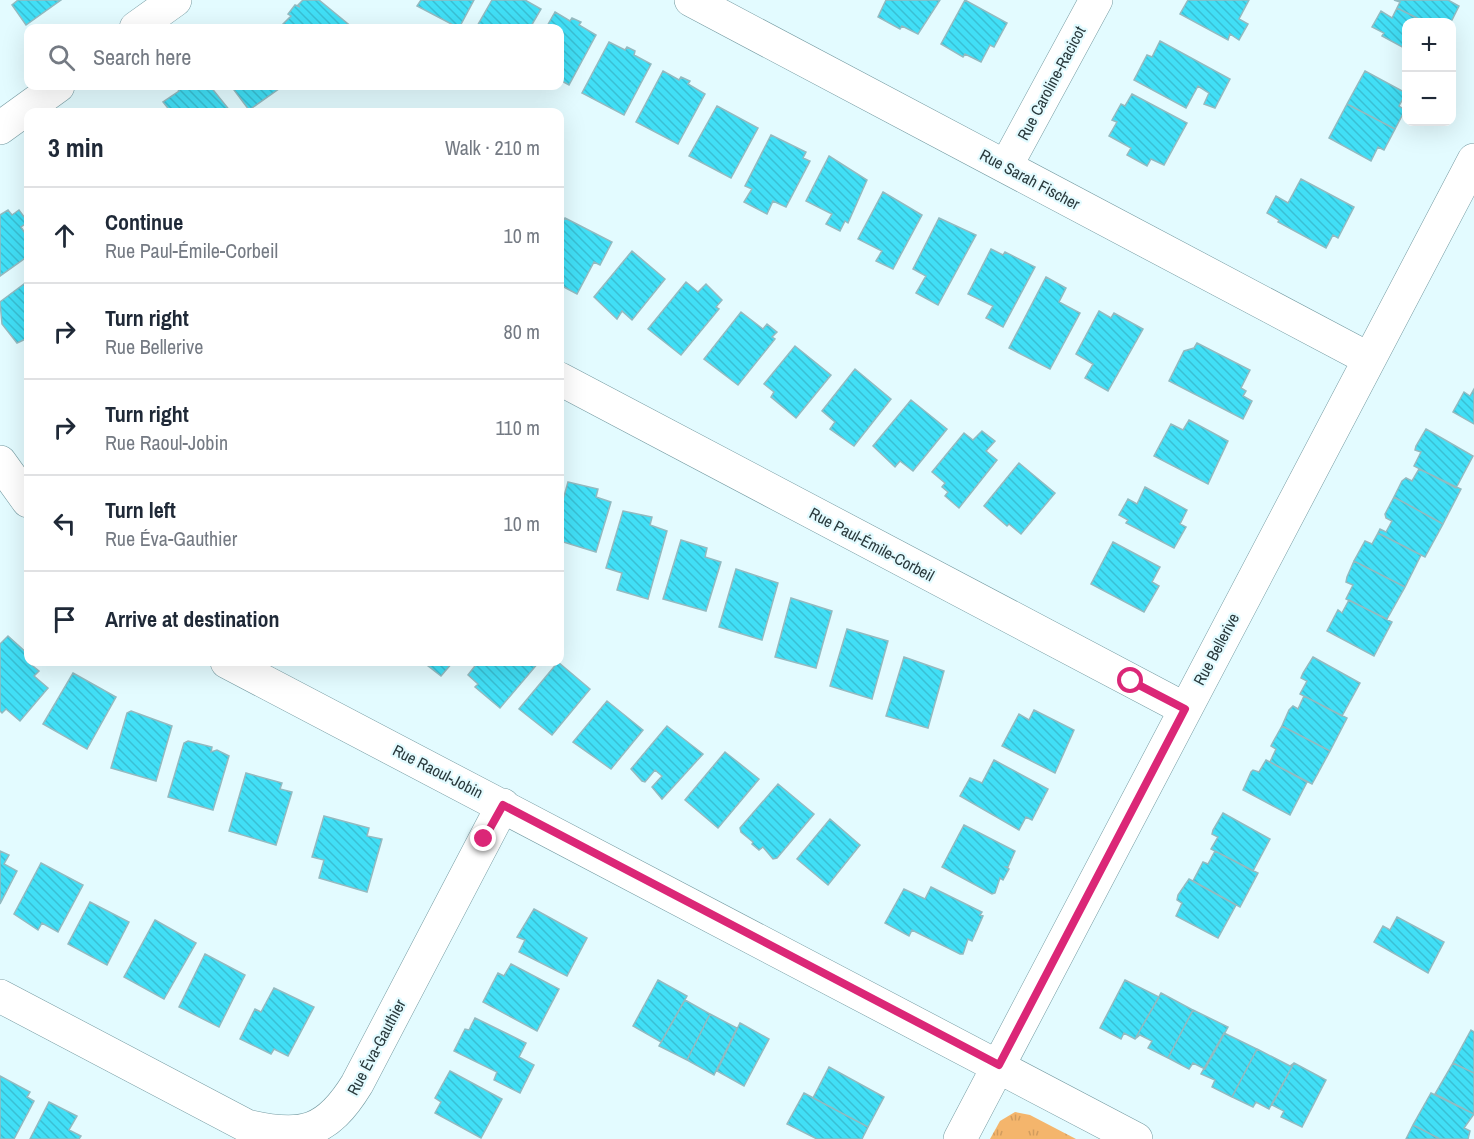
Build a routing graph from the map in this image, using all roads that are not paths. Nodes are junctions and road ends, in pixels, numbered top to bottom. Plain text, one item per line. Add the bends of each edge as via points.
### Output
1 (175, 0) edge
2 (691, 0) edge
3 (1096, 0) edge
4 (142, 24) edge
5 (52, 90) edge
6 (28, 108) edge
7 (24, 111) edge
8 (0, 128) edge
9 (1474, 160) edge
10 (1006, 166) junction
11 (1369, 359) junction
12 (564, 381) edge
13 (0, 462) edge
14 (24, 495) edge
15 (247, 666) edge
16 (262, 669) edge
17 (1185, 709) junction
18 (503, 805) junction
19 (0, 996) edge
20 (999, 1065) junction
21 (960, 1139) edge
22 (1136, 1139) edge

1 - 4 street
2 - 10 street, Rue Sarah Fischer
3 - 10 street, Rue Caroline-Racicot
5 - 6 street
7 - 8 street
9 - 11 street, Rue Bellerive
10 - 11 street, Rue Sarah Fischer
11 - 17 street, Rue Bellerive
12 - 17 street, Rue Paul-Émile-Corbeil
13 - 14 street
15 - 16 street, Rue Raoul-Jobin
16 - 18 street, Rue Raoul-Jobin
17 - 20 street, Rue Bellerive
18 - 19 street, Rue Éva-Gauthier via 342,1109 322,1125 301,1134 275,1135 247,1126
18 - 20 street, Rue Raoul-Jobin
20 - 21 street, Rue Bellerive
20 - 22 street, Rue Raoul-Jobin

